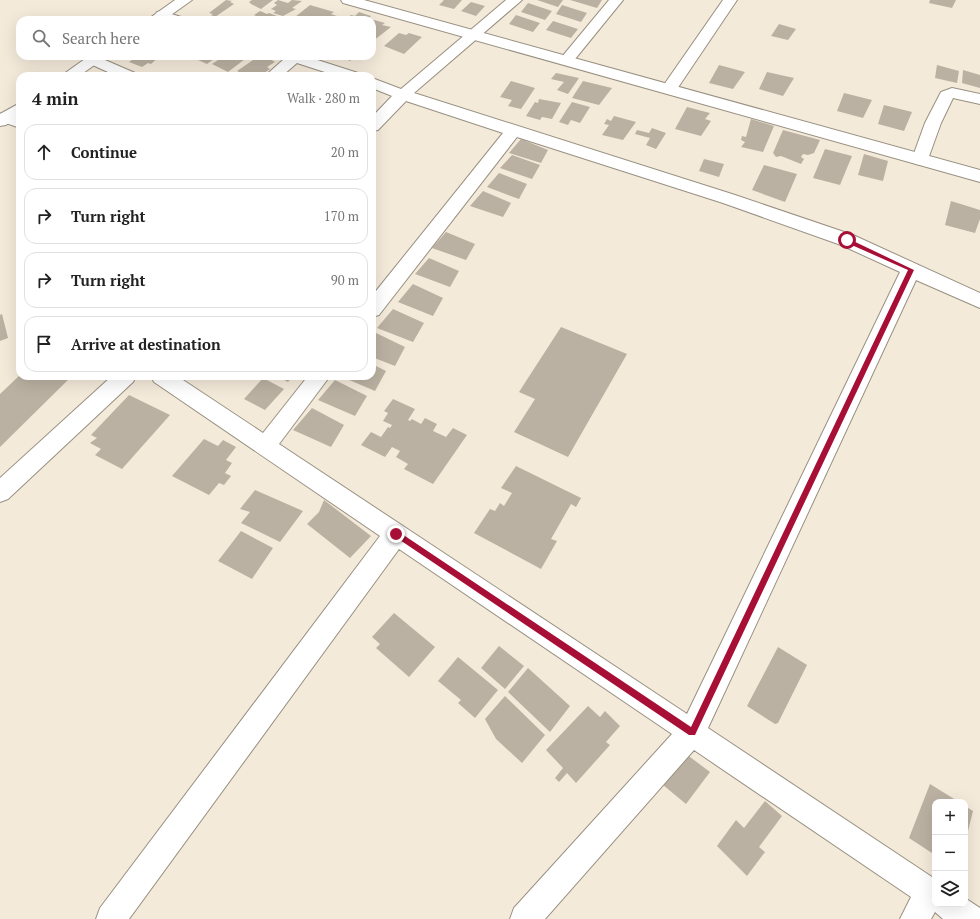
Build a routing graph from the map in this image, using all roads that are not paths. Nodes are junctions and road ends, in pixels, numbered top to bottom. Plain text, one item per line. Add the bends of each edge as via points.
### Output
1 (185, 0) edge
2 (348, 0) edge
3 (515, 0) edge
4 (616, 0) edge
5 (730, 0) edge
6 (161, 16) edge
7 (473, 35) junction
8 (93, 60) edge
9 (100, 60) edge
10 (289, 60) edge
11 (302, 60) edge
12 (566, 61) junction
13 (75, 72) edge
14 (122, 72) edge
15 (277, 72) edge
16 (340, 72) edge
17 (376, 85) edge
18 (670, 90) junction
19 (403, 95) junction
20 (980, 99) edge
21 (16, 112) edge
22 (8, 120) edge
23 (376, 122) edge
24 (514, 130) junction
25 (920, 159) junction
26 (980, 176) edge
27 (911, 270) junction
28 (980, 301) edge
29 (376, 305) edge
30 (122, 380) edge
31 (167, 380) edge
32 (317, 380) edge
33 (265, 446) junction
34 (0, 492) edge
35 (396, 534) junction
36 (692, 732) junction
37 (932, 894) edge
38 (932, 902) edge
39 (952, 907) edge
40 (111, 919) edge
41 (525, 919) edge
42 (915, 919) edge
43 (970, 919) edge

1 - 6 street
2 - 7 street
3 - 7 street
4 - 12 street
5 - 18 street
7 - 12 street
7 - 19 street
8 - 13 street
9 - 14 street
10 - 15 street
11 - 16 street
12 - 18 street
17 - 19 street
18 - 25 street
19 - 23 street
19 - 24 street
20 - 25 street via 952,93 947,95 933,123
21 - 22 street
24 - 27 street via 847,240
24 - 29 street
25 - 26 street
27 - 28 street
27 - 36 street
30 - 34 street
31 - 33 street
32 - 33 street
33 - 35 street
35 - 36 street
35 - 40 street
36 - 37 street
36 - 41 street
38 - 42 street
39 - 43 street

